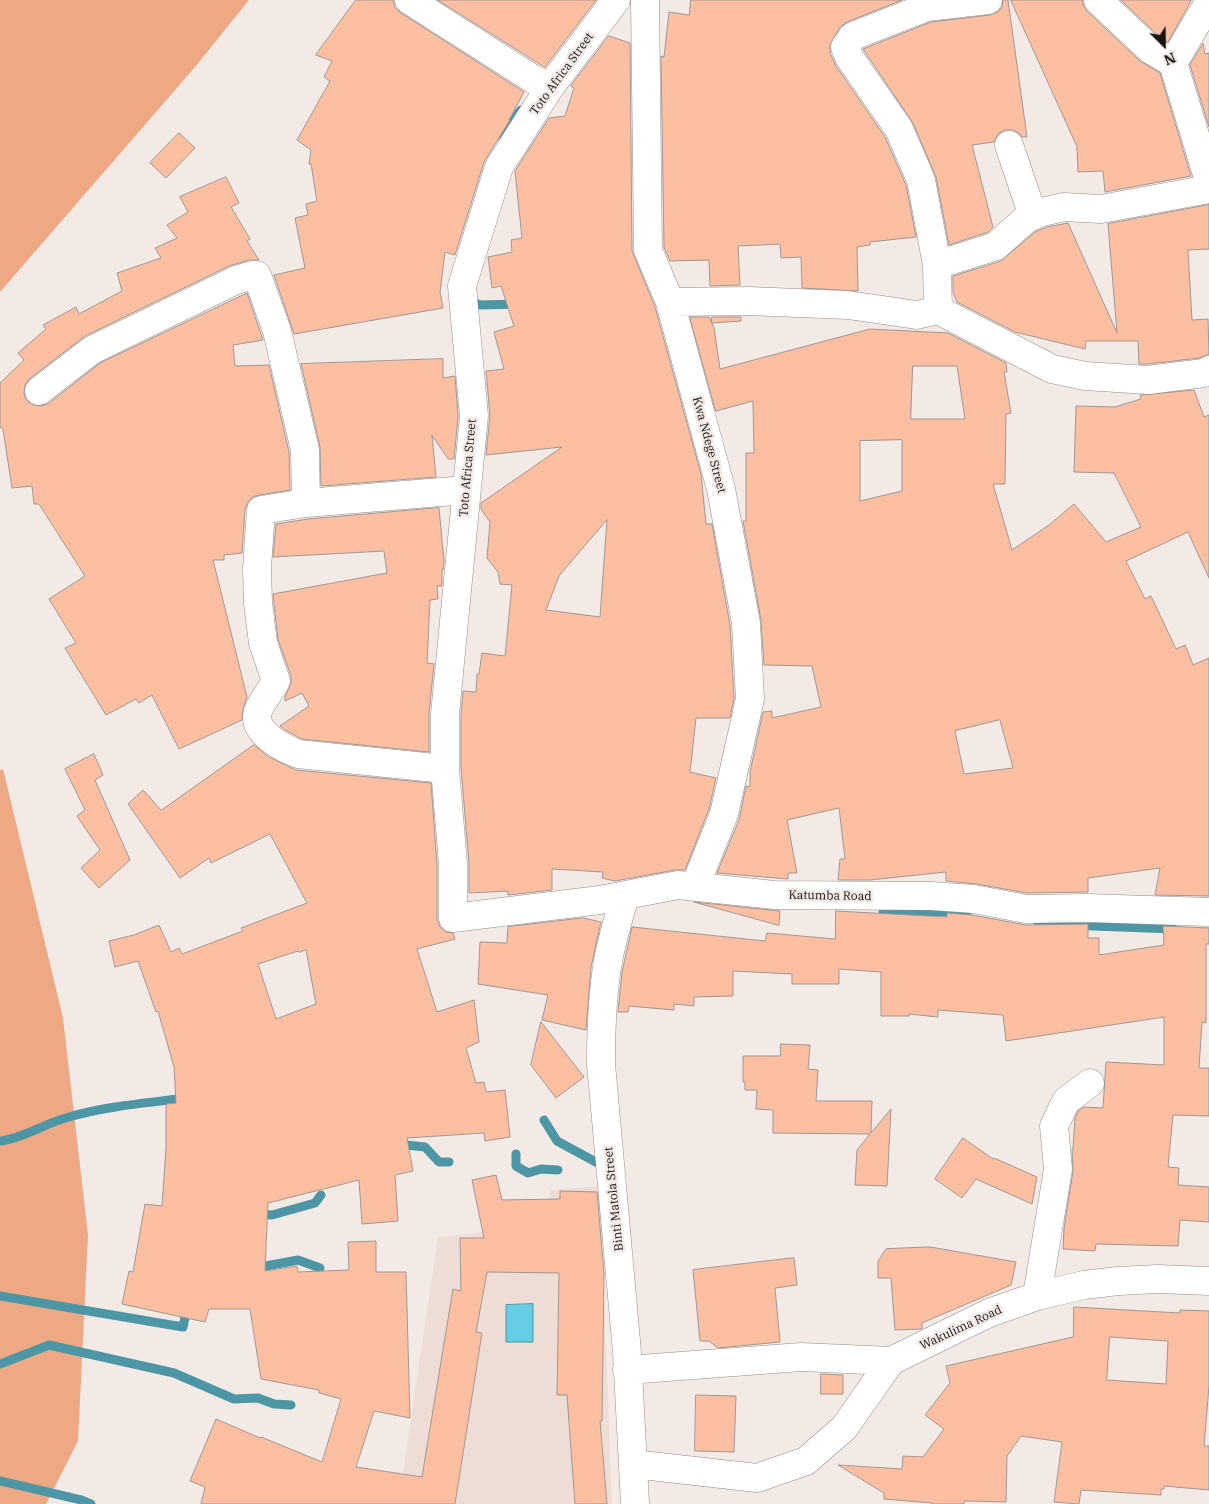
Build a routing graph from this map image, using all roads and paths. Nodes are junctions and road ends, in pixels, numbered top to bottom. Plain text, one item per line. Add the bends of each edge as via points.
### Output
1 (409, 0) edge
2 (616, 0) edge
3 (645, 0) edge
4 (988, 0) edge
5 (1098, 0) edge
6 (1209, 6) edge
7 (1173, 64) junction
8 (550, 87) junction
9 (1009, 145) dead end
10 (1209, 181) edge
11 (1209, 189) edge
12 (1034, 216) junction
13 (937, 265) junction
14 (670, 302) junction
15 (938, 310) junction
16 (1207, 376) edge
17 (39, 391) dead end
18 (466, 490) junction
19 (306, 503) junction
20 (445, 769) junction
21 (695, 886) junction
22 (625, 896) junction
23 (1209, 912) edge
24 (453, 918) joint
25 (1090, 1082) dead end
26 (1209, 1281) edge
27 (1038, 1296) junction
28 (892, 1361) junction
29 (627, 1370) junction
30 (632, 1464) junction
31 (635, 1504) edge

1 - 8 street
2 - 8 street, Toto Africa Street
3 - 14 street, Kwa Ndege Street via 648,250
4 - 13 street via 927,7 853,36 846,47 849,57 899,129 921,180
5 - 7 street via 1151,50
6 - 7 street
7 - 10 street
8 - 18 street, Toto Africa Street via 499,167 462,286 474,416
9 - 12 street
11 - 12 street via 1102,209 1064,207
12 - 13 street via 996,246
13 - 15 street
14 - 15 street via 748,301 848,306 917,316
14 - 21 street, Kwa Ndege Street via 721,490 746,623 750,699 724,814
15 - 16 street via 1052,369 1085,376 1148,380
17 - 19 street via 92,350 236,280 257,276 277,331 305,450
18 - 19 street
18 - 20 street, Toto Africa Street via 445,714
19 - 20 street via 261,510 258,603 263,643 276,681 258,713 259,723 266,735 281,747 298,754
20 - 24 street, Toto Africa Street via 453,864
21 - 22 street, Katumba Road via 678,885
21 - 23 street, Katumba Road via 774,895 931,896 1026,910 1087,908
22 - 24 street, Katumba Road
22 - 29 street, Binti Matola Street via 606,976 601,1064
25 - 27 street via 1066,1101 1054,1126 1058,1169
26 - 27 street, Wakulima Road via 1118,1281
27 - 28 street, Wakulima Road via 989,1313
28 - 29 street, Wakulima Road via 801,1357
28 - 30 street, Wakulima Road via 844,1428 806,1461 757,1478
29 - 30 street, Binti Matola Street
30 - 31 street, Binti Matola Street

